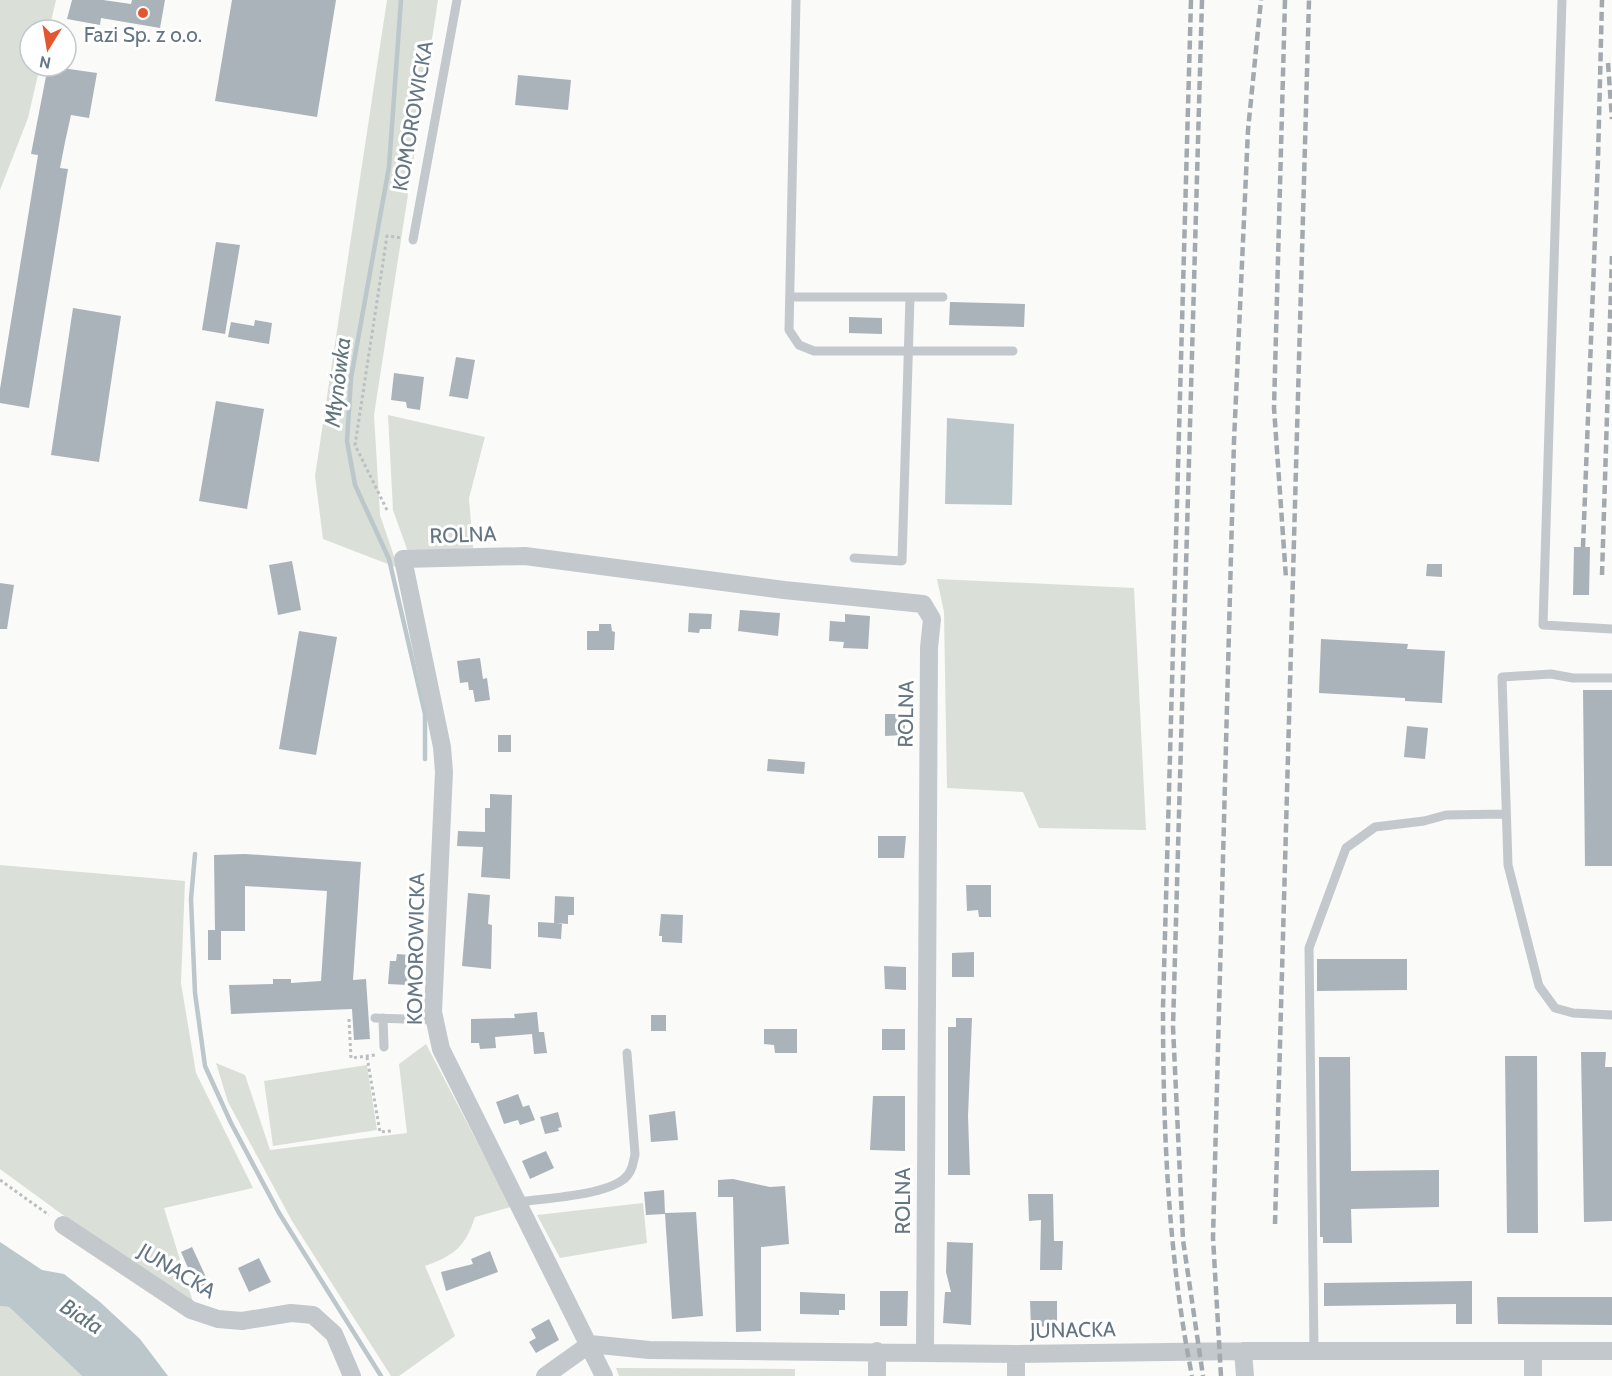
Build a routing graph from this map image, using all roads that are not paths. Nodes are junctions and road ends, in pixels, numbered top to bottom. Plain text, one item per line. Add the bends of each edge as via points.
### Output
1 (457, 0) edge
2 (796, 0) edge
3 (1562, 0) edge
4 (413, 240) road end
5 (790, 297) junction
6 (910, 297) junction
7 (943, 297) dead end
8 (909, 351) junction
9 (1012, 351) dead end
10 (854, 558) dead end
11 (403, 560) joint
12 (1612, 629) edge
13 (1612, 678) edge
14 (1506, 814) junction
15 (1612, 1015) edge
16 (434, 1020) junction
17 (384, 1050) road end
18 (627, 1053) dead end
19 (519, 1202) junction
20 (63, 1225) road end
21 (590, 1344) junction
22 (925, 1351) junction
23 (1243, 1351) junction
24 (1314, 1351) junction
25 (1533, 1351) junction
26 (1612, 1351) edge
27 (877, 1352) junction
28 (1016, 1353) junction
29 (352, 1376) edge
30 (545, 1376) edge
31 (604, 1376) edge
32 (878, 1376) edge
33 (1016, 1376) edge
34 (1245, 1376) edge
35 (1533, 1376) edge

1 - 4 lane, KOMOROWICKA
2 - 5 lane
3 - 12 lane via 1543,625
5 - 6 lane
5 - 8 lane via 789,330 799,345 814,351
6 - 7 lane
6 - 8 lane
8 - 9 lane
8 - 10 lane via 902,561
11 - 16 street, KOMOROWICKA via 444,772
11 - 22 street, ROLNA via 525,556 923,604 932,619
13 - 14 lane via 1551,674 1502,677
14 - 15 lane via 1508,865 1539,986 1555,1008
14 - 24 lane via 1446,815 1375,827 1346,848 1309,948
16 - 17 lane via 379,1018
16 - 19 street, KOMOROWICKA via 441,1048
18 - 19 lane via 635,1154 632,1170 623,1180 601,1189
19 - 21 street, KOMOROWICKA
20 - 29 street, JUNACKA via 191,1310 218,1319 242,1321 291,1313 313,1315 334,1334
21 - 27 street, JUNACKA via 649,1350
21 - 30 street
21 - 31 street, KOMOROWICKA
22 - 27 street, JUNACKA
22 - 28 street, JUNACKA
23 - 24 street, JUNACKA
23 - 28 street, JUNACKA
23 - 34 street
24 - 25 street, JUNACKA
25 - 26 street, JUNACKA
25 - 35 street
27 - 32 street
28 - 33 street

